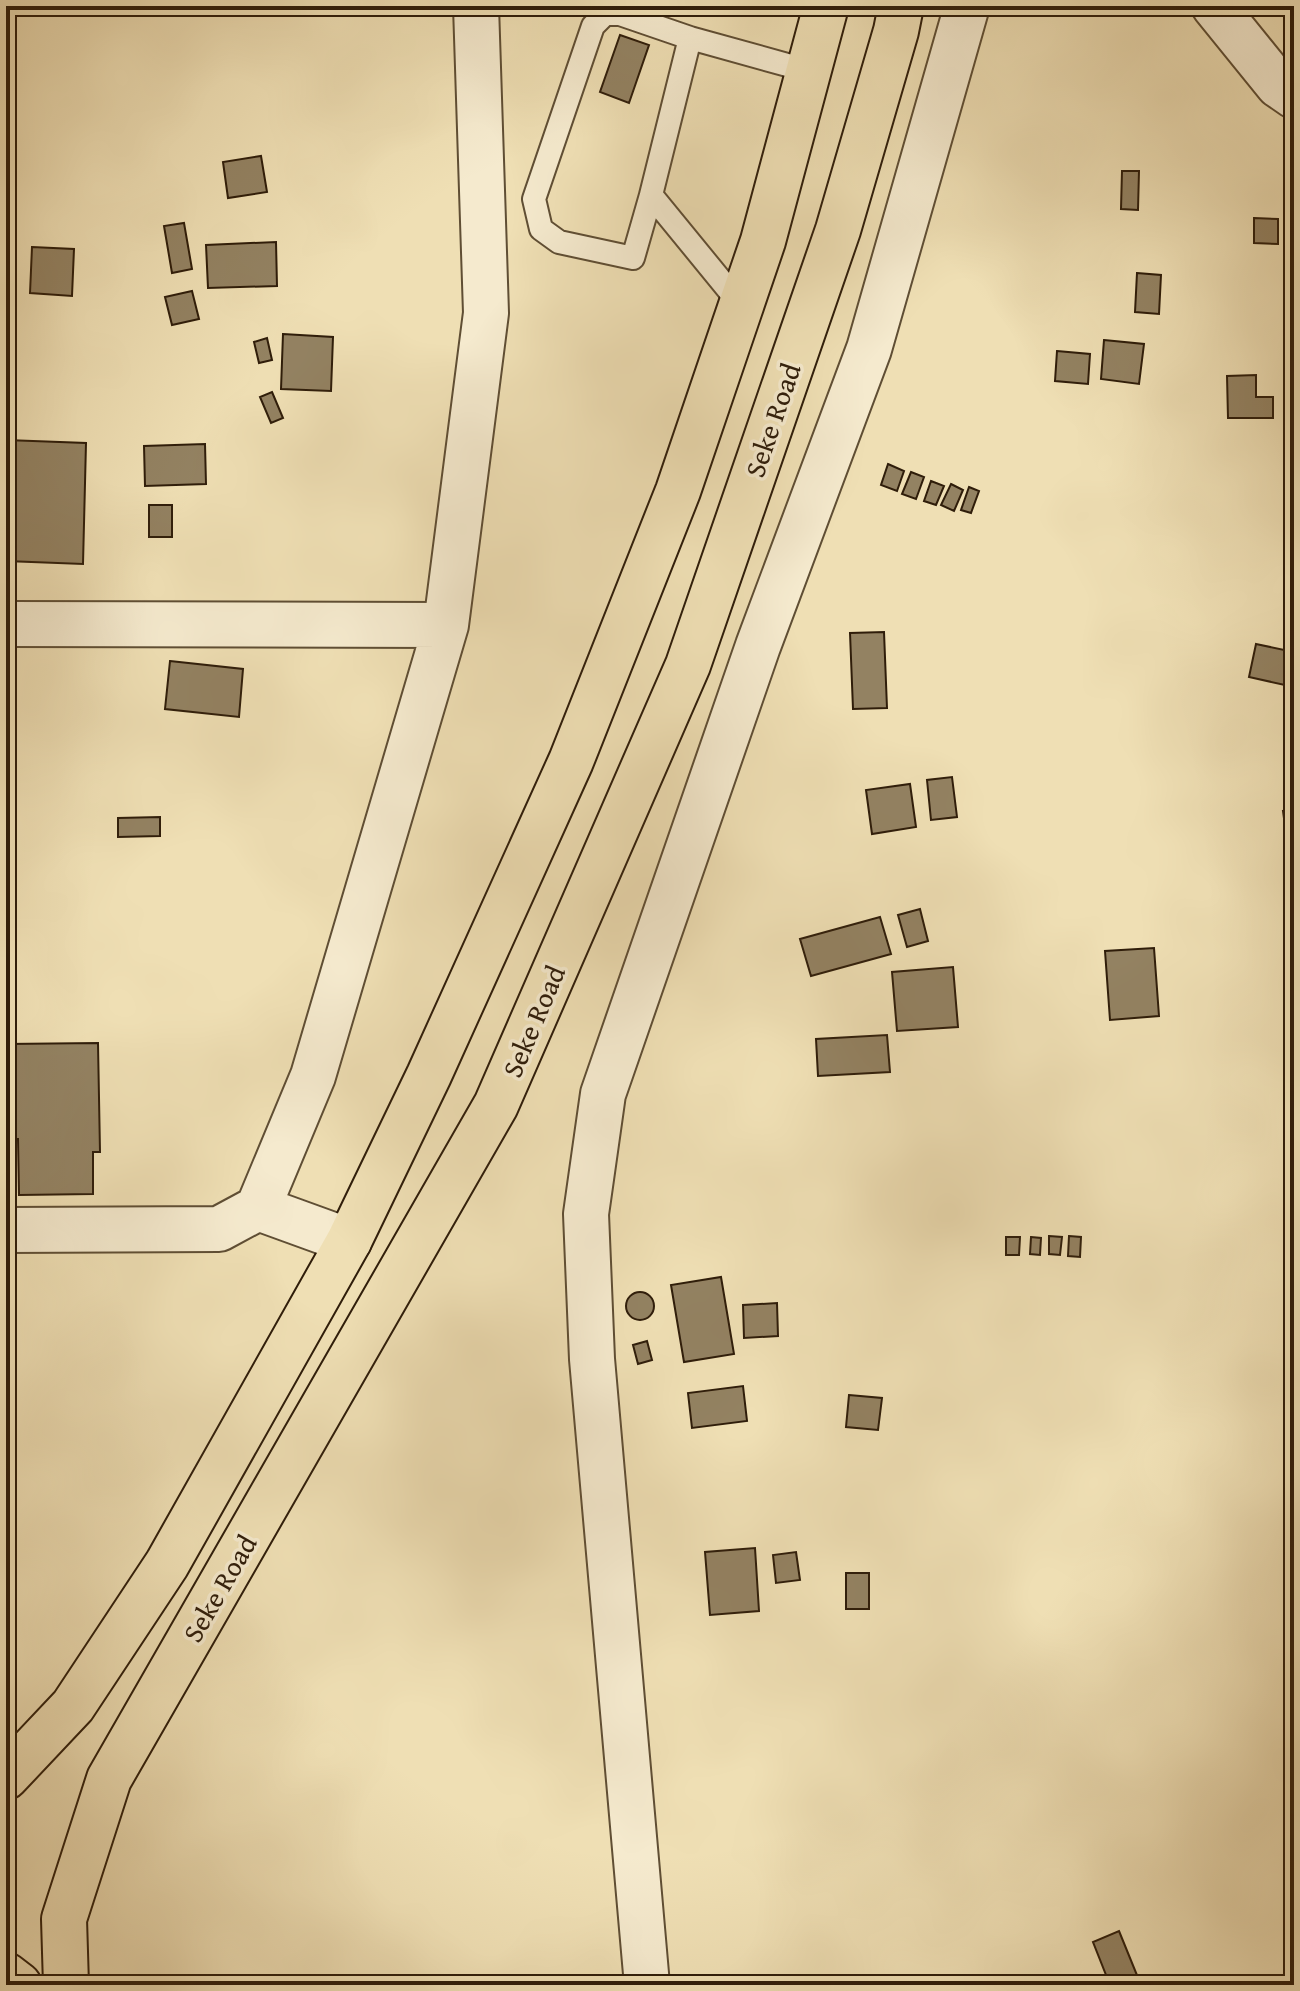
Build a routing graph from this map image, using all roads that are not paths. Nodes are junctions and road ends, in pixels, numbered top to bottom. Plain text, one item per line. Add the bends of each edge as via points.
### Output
1 (476, 6) edge
2 (826, 6) edge
3 (901, 6) edge
4 (967, 6) edge
5 (1214, 6) edge
6 (690, 38) junction
7 (809, 71) junction
8 (1294, 96) edge
9 (651, 195) junction
10 (741, 305) junction
11 (6, 624) edge
12 (446, 625) junction
13 (258, 1208) junction
14 (6, 1230) edge
15 (349, 1241) junction
16 (6, 1777) edge
17 (6, 1975) edge
18 (19, 1985) edge
19 (66, 1985) edge
20 (647, 1985) edge

1 - 12 street via 486,313
2 - 7 main road, Seke Road
3 - 19 main road, Seke Road via 838,230 688,665 496,1105 109,1779 64,1919
4 - 20 street via 869,349 758,646 603,1094 586,1214 592,1359
5 - 8 street via 1278,85
6 - 7 lane
6 - 9 lane
6 - 9 lane via 620,14 605,14 593,26 534,199 541,229 559,242 633,258
7 - 10 main road, Seke Road
9 - 10 lane
10 - 15 main road, Seke Road via 678,491 571,761
11 - 12 street
12 - 13 street via 313,1076
13 - 14 street via 219,1229
13 - 15 street
15 - 16 main road, Seke Road via 167,1564 73,1706
17 - 18 main road

